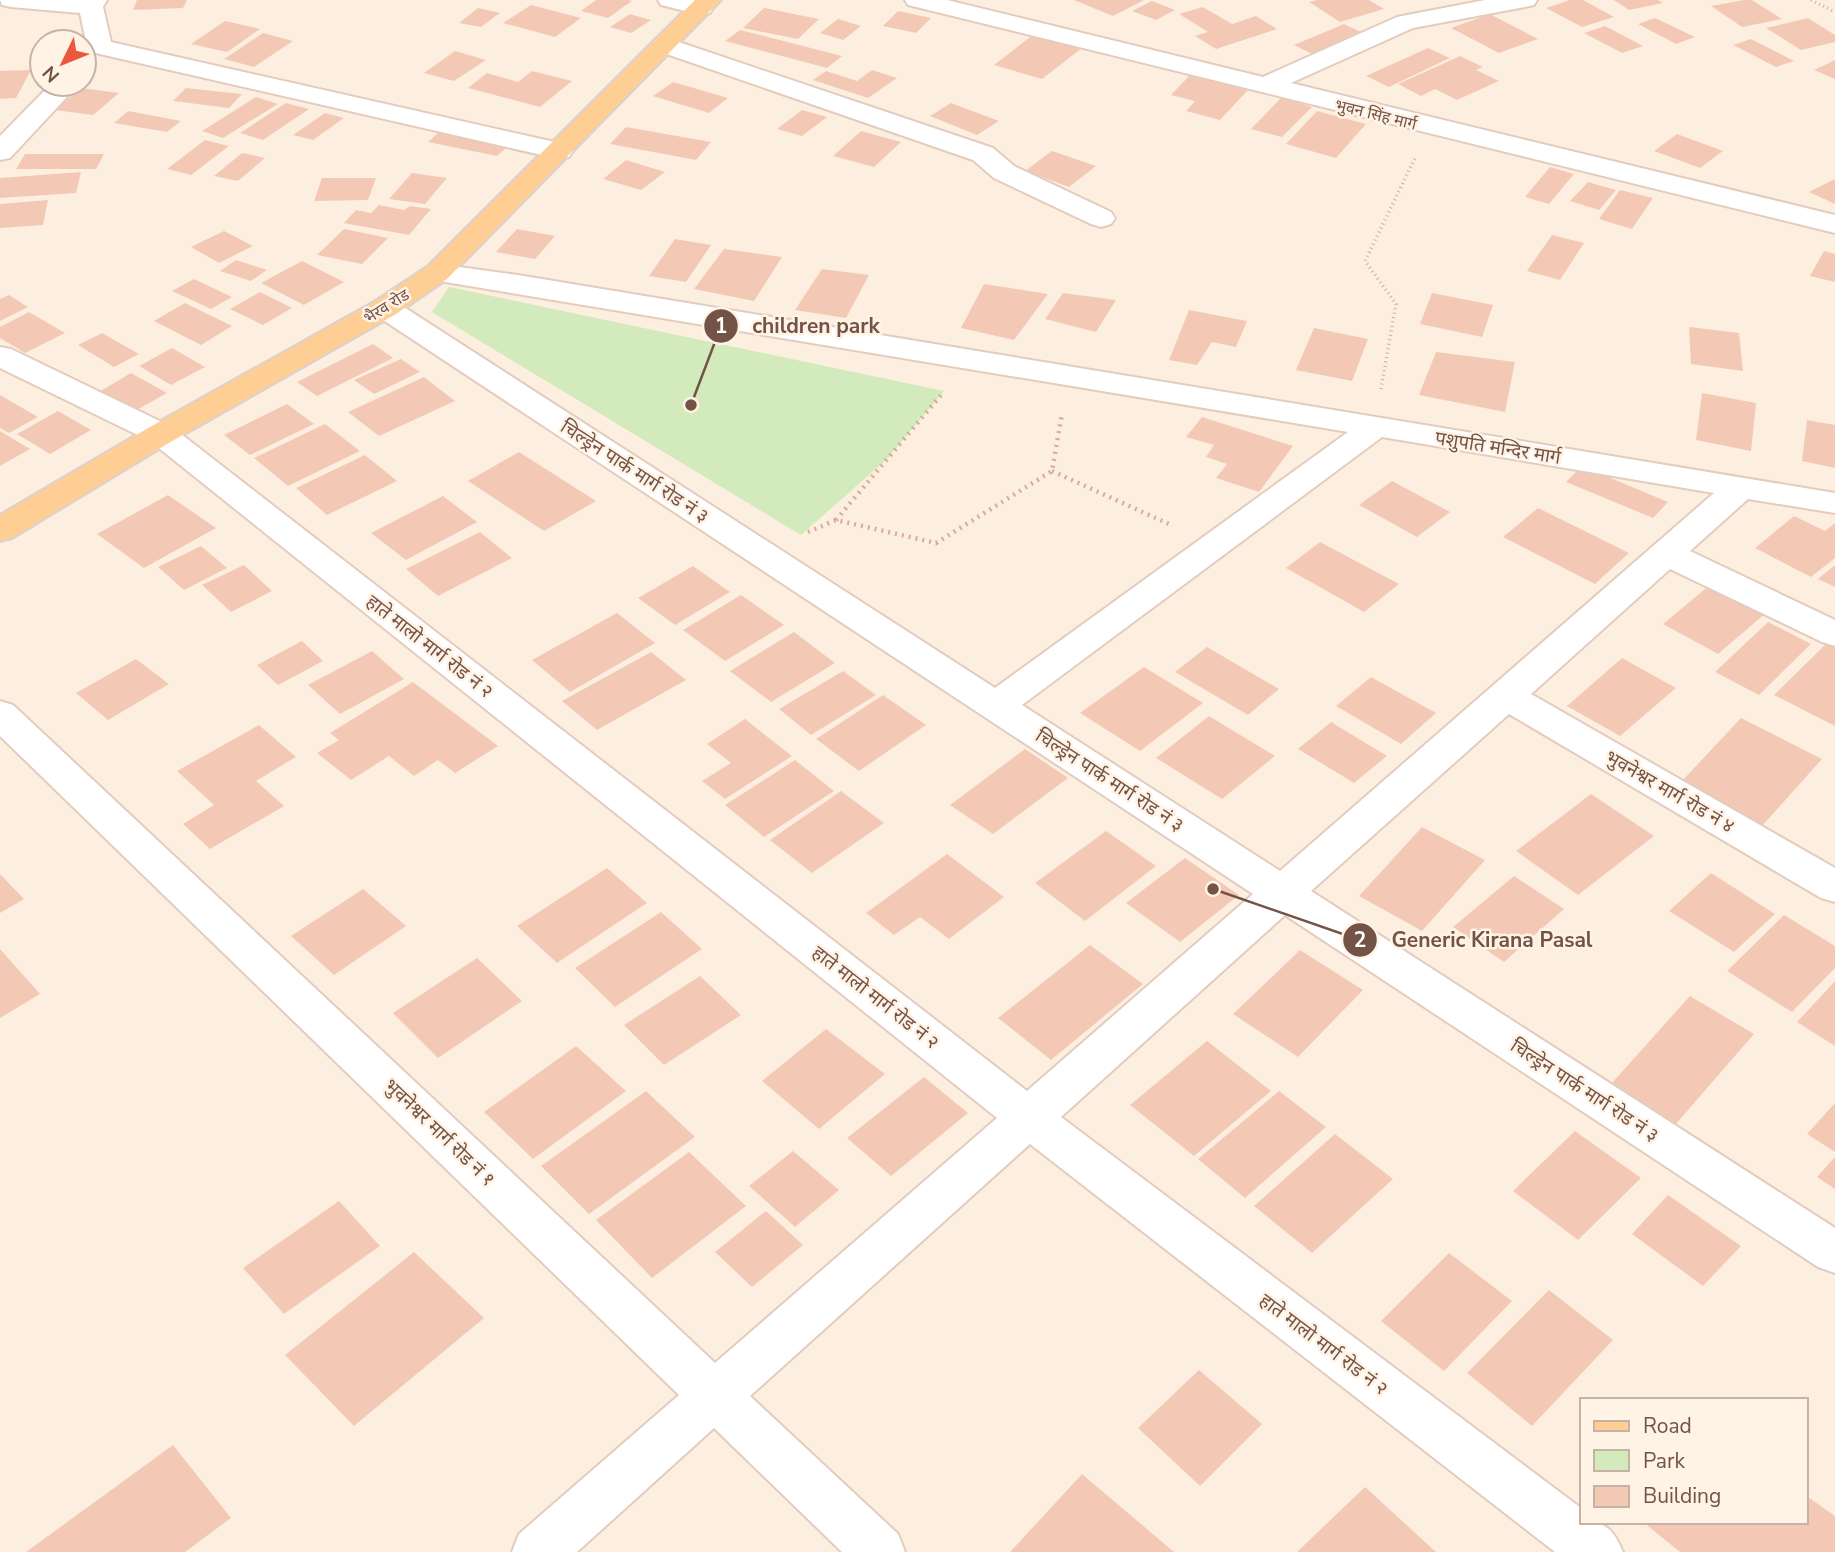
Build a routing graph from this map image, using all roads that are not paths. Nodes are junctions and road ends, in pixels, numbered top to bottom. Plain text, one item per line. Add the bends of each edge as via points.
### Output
1 (11, 0) edge
2 (670, 0) edge
3 (918, 0) edge
4 (1525, 0) edge
5 (93, 4) edge
6 (705, 4) edge
7 (93, 28) edge
8 (664, 45) junction
9 (98, 57) edge
10 (1264, 86) junction
11 (52, 98) edge
12 (559, 151) junction
13 (0, 152) edge
14 (1101, 218) dead end
15 (1835, 224) edge
16 (437, 273) junction
17 (384, 308) junction
18 (0, 356) edge
19 (1374, 428) junction
20 (161, 434) junction
21 (1742, 485) junction
22 (1835, 503) edge
23 (0, 530) edge
24 (1666, 553) junction
25 (1835, 634) edge
26 (1505, 695) junction
27 (997, 705) junction
28 (0, 714) edge
29 (1835, 887) edge
30 (1283, 892) junction
31 (1028, 1117) junction
32 (1835, 1253) edge
33 (716, 1394) junction
34 (538, 1552) edge
35 (878, 1552) edge
36 (1597, 1552) edge

1 - 5 street
2 - 6 street
3 - 10 street, भुवन सिंह मार्ग
4 - 10 street via 1406,22
5 - 7 street
6 - 8 main road, भैरव रोड
8 - 12 main road, भैरव रोड
8 - 14 street via 983,154 1004,172
9 - 12 street
10 - 15 street, भुवन सिंह मार्ग
11 - 13 street
12 - 16 main road, भैरव रोड
16 - 17 main road, भैरव रोड
16 - 19 street, पशुपति मन्दिर मार्ग
17 - 20 main road, भैरव रोड
17 - 27 street, चिल्ड्रेन पार्क मार्ग रोड नं ३
18 - 20 street, हाते मालो मार्ग रोड नं २
19 - 21 street, पशुपति मन्दिर मार्ग
19 - 27 street
20 - 23 main road, भैरव रोड
20 - 31 street, हाते मालो मार्ग रोड नं २
21 - 22 street, पशुपति मन्दिर मार्ग
21 - 24 street
24 - 25 street
24 - 26 street
26 - 29 street, भुवनेश्वर मार्ग रोड नं ४
26 - 30 street
27 - 30 street, चिल्ड्रेन पार्क मार्ग रोड नं ३
28 - 33 street, भुवनेश्वर मार्ग रोड नं १
30 - 31 street
30 - 32 street, चिल्ड्रेन पार्क मार्ग रोड नं ३
31 - 33 street
31 - 36 street, हाते मालो मार्ग रोड नं २
33 - 34 street
33 - 35 street, भुवनेश्वर मार्ग रोड नं १

